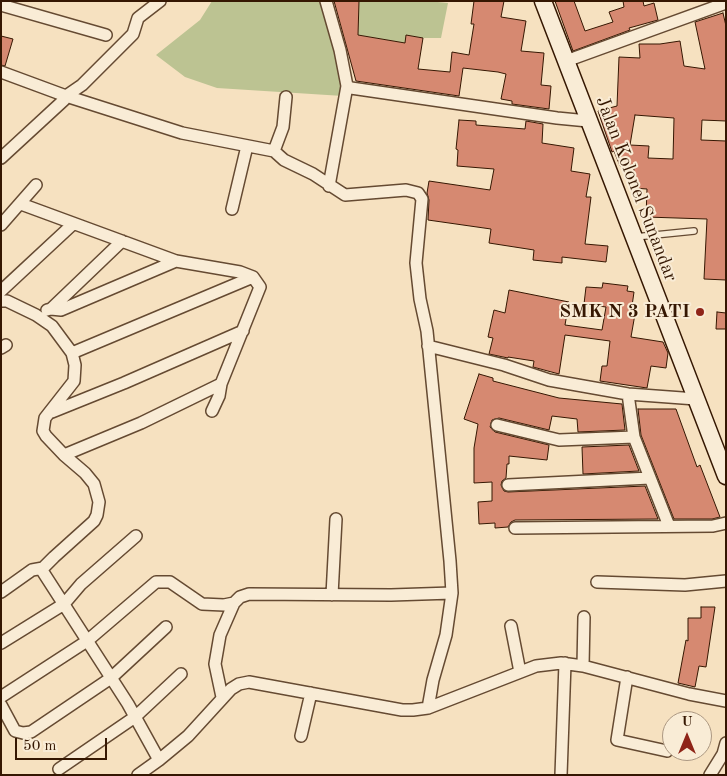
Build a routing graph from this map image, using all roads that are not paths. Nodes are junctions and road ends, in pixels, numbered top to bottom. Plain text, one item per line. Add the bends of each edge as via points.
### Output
1 (160, 1) edge
2 (326, 1) edge
3 (543, 1) edge
4 (726, 3) edge
5 (1, 5) edge
6 (106, 35) dead end
7 (566, 61) junction
8 (1, 72) edge
9 (347, 86) junction
10 (66, 96) junction
11 (286, 98) dead end
12 (588, 121) junction
13 (246, 146) junction
14 (274, 151) junction
15 (1, 158) edge
16 (36, 185) dead end
17 (329, 186) junction
18 (21, 204) junction
19 (232, 209) dead end
20 (72, 224) junction
21 (1, 225) edge
22 (694, 231) dead end
23 (633, 237) junction
24 (122, 241) junction
25 (176, 261) junction
26 (253, 277) junction
27 (1, 291) edge
28 (1, 301) edge
29 (51, 309) junction
30 (36, 314) junction
31 (243, 330) junction
32 (428, 346) junction
33 (72, 352) junction
34 (221, 384) junction
35 (628, 394) junction
36 (696, 400) junction
37 (212, 411) dead end
38 (50, 412) junction
39 (497, 425) dead end
40 (634, 437) junction
41 (64, 455) junction
42 (726, 476) edge
43 (650, 478) junction
44 (508, 485) dead end
45 (336, 518) dead end
46 (726, 523) edge
47 (669, 526) junction
48 (515, 528) dead end
49 (136, 536) dead end
50 (43, 568) junction
51 (1, 579) edge
52 (726, 581) edge
53 (597, 582) dead end
54 (13, 584) junction
55 (1, 592) edge
56 (452, 593) junction
57 (332, 595) junction
58 (234, 603) junction
59 (64, 604) junction
60 (584, 617) dead end
61 (166, 626) dead end
62 (511, 626) dead end
63 (87, 641) junction
64 (1, 643) edge
65 (565, 663) junction
66 (583, 666) junction
67 (520, 672) junction
68 (181, 674) dead end
69 (627, 677) junction
70 (111, 678) junction
71 (311, 693) junction
72 (1, 697) edge
73 (222, 698) junction
74 (726, 701) edge
75 (1, 705) edge
76 (428, 708) junction
77 (135, 717) junction
78 (301, 736) dead end
79 (726, 743) edge
80 (662, 750) edge
81 (159, 760) junction
82 (59, 770) dead end
83 (138, 775) edge
84 (561, 775) edge
85 (710, 775) edge

1 - 10 street via 138,18 133,34 82,85
2 - 9 street
3 - 7 main road, Jalan Kolonel Sunandar
4 - 7 street
5 - 6 street
7 - 12 main road, Jalan Kolonel Sunandar
8 - 10 street
9 - 12 street
9 - 17 street
10 - 13 street via 182,133
10 - 15 street
11 - 14 street via 283,127
12 - 23 main road, Jalan Kolonel Sunandar
13 - 14 street
13 - 19 street
14 - 17 street
16 - 18 street
17 - 32 street via 345,195 406,190 418,193 422,199 416,263
18 - 20 street
18 - 21 street
20 - 24 street
20 - 27 street
22 - 23 lane
23 - 36 main road, Jalan Kolonel Sunandar
24 - 25 street
24 - 29 street
25 - 26 street
25 - 29 street via 61,310
26 - 31 street via 260,287
26 - 33 street
28 - 30 street
29 - 30 street
30 - 33 street via 52,326
31 - 34 street
31 - 38 street
32 - 35 street via 549,380
32 - 56 street
33 - 38 street via 74,381
34 - 37 street
34 - 41 street via 141,423
35 - 36 street
35 - 40 street
36 - 42 main road, Jalan Kolonel Sunandar
38 - 41 street via 43,430
39 - 40 street via 559,440
40 - 43 street
41 - 50 street via 94,484 99,502 97,515
43 - 44 street
43 - 47 street
45 - 57 street
46 - 47 street
47 - 48 street
49 - 59 street via 81,584
50 - 54 street via 32,570
50 - 59 street
51 - 54 street
52 - 53 street via 685,585
54 - 55 street
56 - 57 street
56 - 76 street via 446,635
57 - 58 street via 249,594
58 - 63 street via 202,604 170,582 156,582
58 - 73 street via 220,635 215,664
59 - 63 street
59 - 64 street
60 - 66 street
61 - 70 street
62 - 67 street
63 - 70 street
63 - 72 street
65 - 66 street
65 - 67 street via 536,666
65 - 84 street
66 - 69 street
67 - 76 street
68 - 77 street
69 - 74 street
69 - 80 street via 617,740
70 - 75 street via 31,732 15,731
70 - 77 street
71 - 73 street via 249,682 239,684
71 - 76 street via 402,710
71 - 78 street
73 - 81 street via 188,736
77 - 81 street
77 - 82 street
79 - 85 street
81 - 83 street

